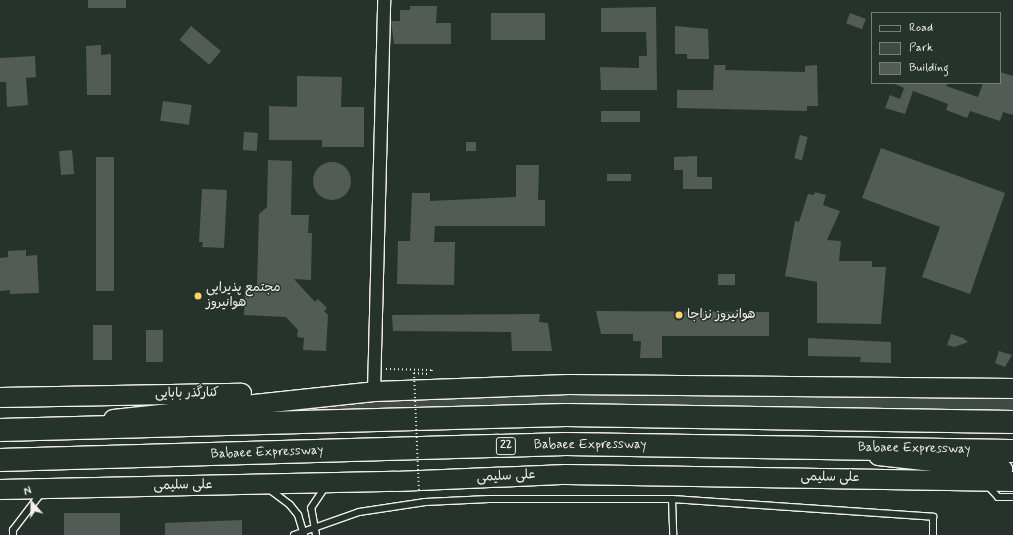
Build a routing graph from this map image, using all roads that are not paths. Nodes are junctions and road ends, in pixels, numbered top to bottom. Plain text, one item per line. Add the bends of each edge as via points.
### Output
1 (384, 0) edge
2 (1013, 388) edge
3 (374, 391) junction
4 (0, 397) edge
5 (1013, 422) edge
6 (43, 429) junction
7 (0, 430) edge
8 (843, 448) junction
9 (1013, 451) edge
10 (0, 460) edge
11 (1013, 470) edge
12 (983, 481) junction
13 (1013, 481) edge
14 (330, 483) junction
15 (261, 484) junction
16 (45, 488) junction
17 (0, 489) edge
18 (1013, 497) edge
19 (672, 499) junction
20 (314, 528) junction
21 (303, 533) edge
22 (13, 535) edge
23 (294, 535) edge
24 (316, 535) edge
25 (673, 535) edge
26 (933, 535) edge

1 - 3 street
2 - 3 main road via 568,384
3 - 4 main road, کنارگذر بابایی
3 - 6 main road via 156,413
5 - 6 highway, 22 via 566,415
6 - 7 highway, 22
8 - 9 highway, Babaee Expressway / 22
8 - 10 highway, Babaee Expressway / 22 via 566,444
8 - 11 main road via 907,461
12 - 13 main road, علی سلیمی
12 - 14 main road, علی سلیمی via 566,474
12 - 18 lane via 998,497
14 - 15 main road, علی سلیمی
14 - 20 lane via 311,508
15 - 16 main road, علی سلیمی
15 - 21 lane via 290,505
16 - 17 main road, علی سلیمی
16 - 22 lane via 13,530
19 - 20 lane via 425,502 359,512
19 - 25 lane
19 - 26 lane via 933,517
20 - 21 lane
20 - 24 lane
21 - 23 lane

